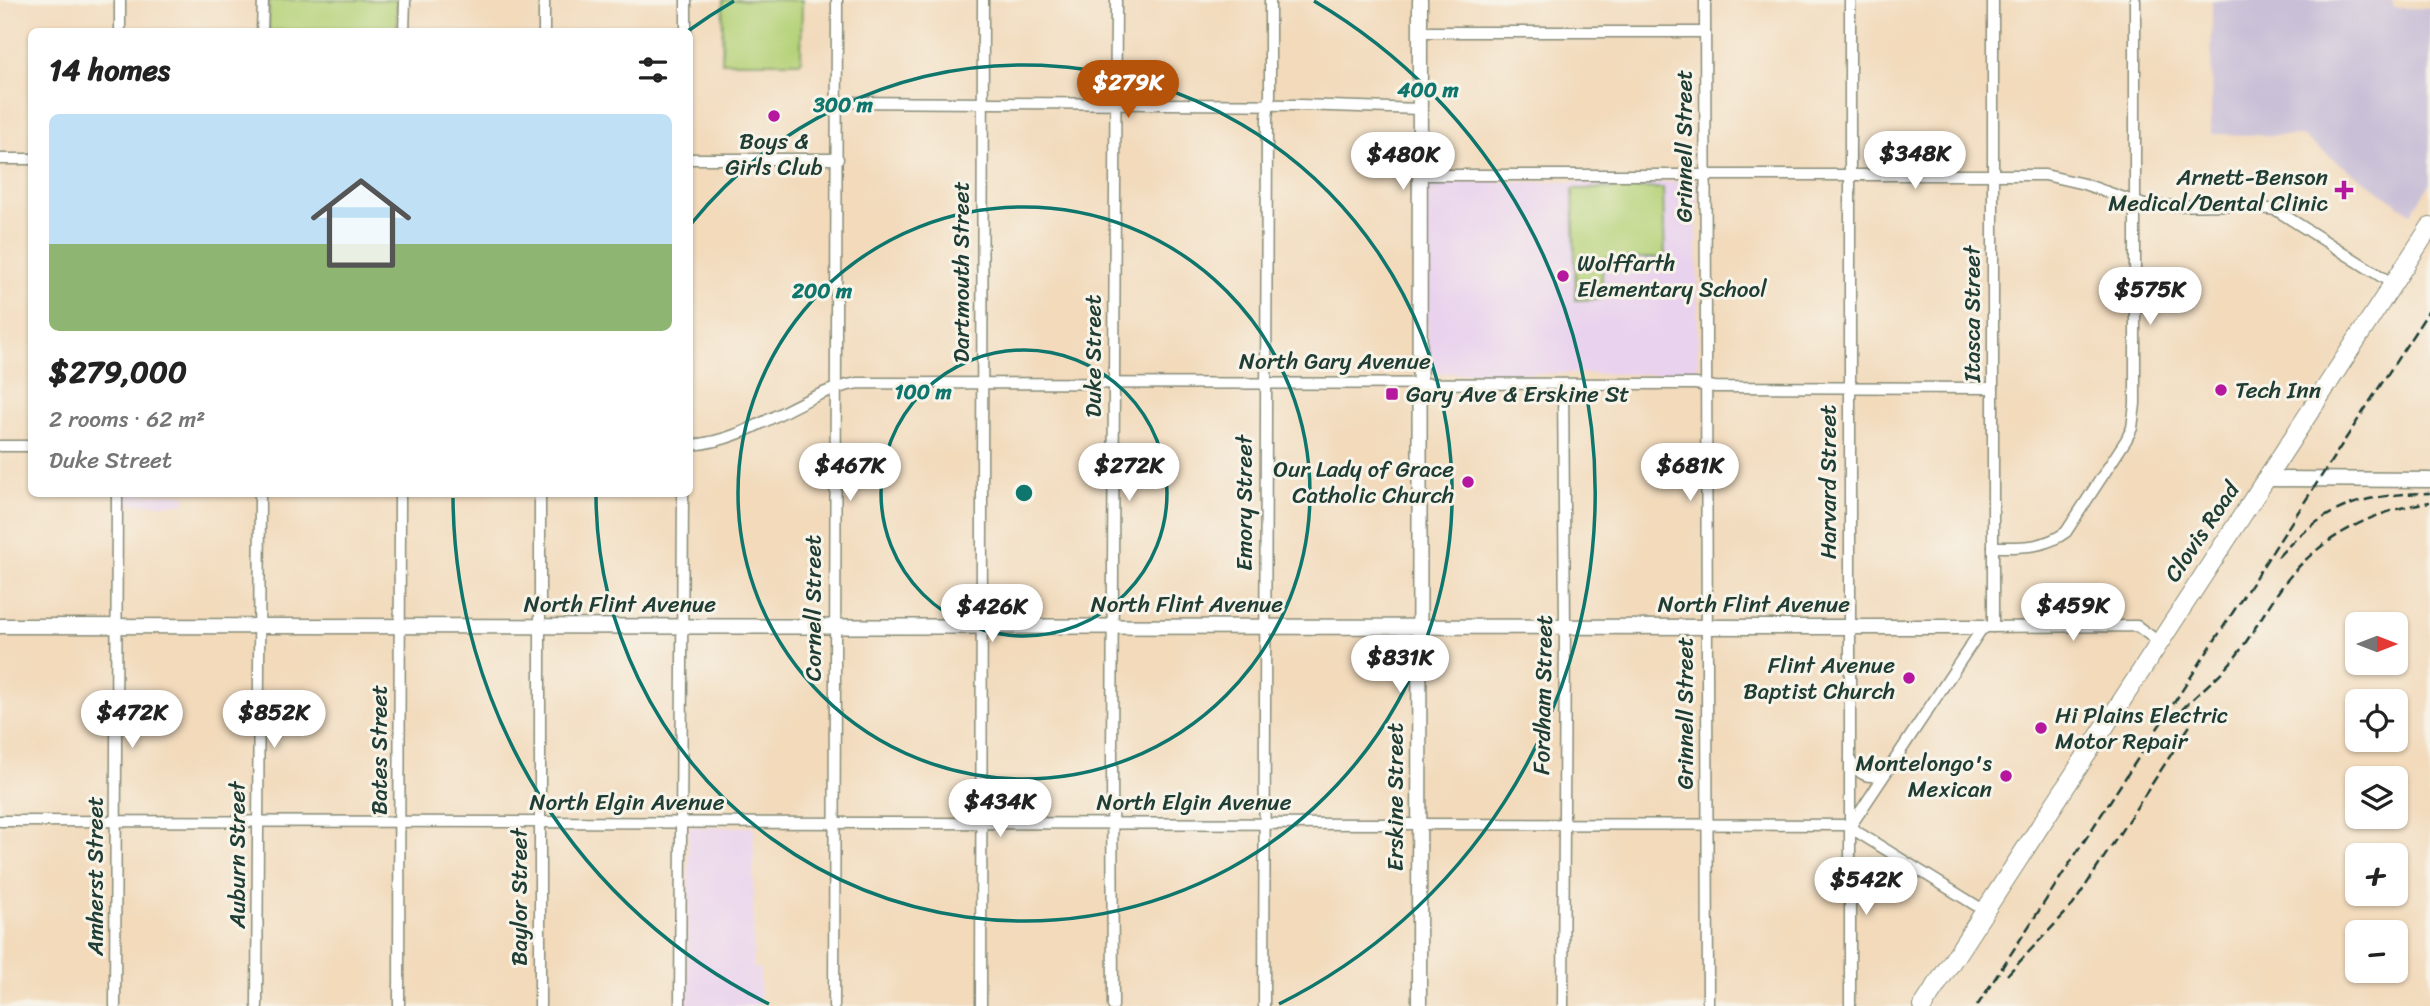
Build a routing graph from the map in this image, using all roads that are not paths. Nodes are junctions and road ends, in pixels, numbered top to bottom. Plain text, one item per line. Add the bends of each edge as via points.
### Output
1 (120, 0) edge
2 (263, 0) edge
3 (405, 0) edge
4 (544, 0) edge
5 (686, 0) edge
6 (837, 0) edge
7 (983, 0) edge
8 (1116, 0) edge
9 (1270, 0) edge
10 (1420, 0) edge
11 (1705, 0) edge
12 (1850, 0) edge
13 (1993, 0) edge
14 (2135, 0) edge
15 (120, 28) edge
16 (262, 28) edge
17 (404, 28) edge
18 (544, 28) edge
19 (686, 28) edge
20 (1420, 32) junction
21 (1705, 32) junction
22 (837, 102) junction
23 (983, 103) junction
24 (1116, 104) junction
25 (1268, 105) junction
26 (1420, 109) junction
27 (0, 159) edge
28 (28, 159) edge
29 (693, 159) edge
30 (838, 159) junction
31 (1705, 174) junction
32 (1993, 174) junction
33 (1420, 175) junction
34 (1849, 176) junction
35 (2134, 202) junction
36 (2430, 227) edge
37 (2393, 284) junction
38 (982, 383) junction
39 (1114, 383) junction
40 (1265, 383) junction
41 (1419, 384) junction
42 (1563, 384) junction
43 (1706, 386) junction
44 (835, 388) junction
45 (1849, 388) junction
46 (1993, 388) junction
47 (693, 445) edge
48 (0, 446) edge
49 (28, 446) edge
50 (2266, 480) junction
51 (2430, 480) edge
52 (117, 497) edge
53 (260, 497) edge
54 (400, 497) edge
55 (540, 497) edge
56 (682, 497) edge
57 (1993, 547) junction
58 (0, 626) edge
59 (116, 626) junction
60 (259, 626) junction
61 (400, 626) junction
62 (540, 626) junction
63 (682, 626) junction
64 (834, 626) junction
65 (982, 626) junction
66 (1113, 626) junction
67 (1418, 626) junction
68 (1565, 626) junction
69 (1265, 627) junction
70 (1850, 627) junction
71 (1988, 627) junction
72 (1706, 628) junction
73 (2158, 642) junction
74 (1850, 761) junction
75 (1885, 773) junction
76 (0, 821) edge
77 (116, 821) junction
78 (258, 822) junction
79 (399, 822) junction
80 (540, 823) junction
81 (681, 823) junction
82 (834, 823) junction
83 (1112, 823) junction
84 (1264, 823) junction
85 (1418, 823) junction
86 (1563, 823) junction
87 (1707, 823) junction
88 (983, 824) junction
89 (1850, 827) junction
90 (1985, 911) junction
91 (115, 1006) edge
92 (257, 1006) edge
93 (399, 1006) edge
94 (540, 1006) edge
95 (680, 1006) edge
96 (834, 1006) edge
97 (981, 1006) edge
98 (1113, 1006) edge
99 (1264, 1006) edge
100 (1419, 1006) edge
101 (1563, 1006) edge
102 (1708, 1006) edge
103 (1850, 1006) edge
104 (1923, 1006) edge

1 - 15 street
2 - 16 street
3 - 17 street
4 - 18 street
5 - 19 street
6 - 22 street, Cornell Street
7 - 23 street, Dartmouth Street
8 - 24 street, Duke Street
9 - 25 street, Emory Street
10 - 20 street, Erskine Street
11 - 21 street, Grinnell Street
12 - 34 street, Harvard Street
13 - 32 street, Itasca Street
14 - 35 street
20 - 21 street
20 - 26 street, Erskine Street
21 - 31 street, Grinnell Street
22 - 23 street
22 - 30 street, Cornell Street
23 - 24 street
23 - 38 street, Dartmouth Street
24 - 25 street
24 - 39 street, Duke Street
25 - 26 street
25 - 40 street, Emory Street
26 - 33 street, Erskine Street
27 - 28 street
29 - 30 street
30 - 44 street, Cornell Street
31 - 33 street
31 - 34 street
31 - 43 street, Grinnell Street
32 - 34 street
32 - 35 street via 2063,178
32 - 46 street, Itasca Street
33 - 41 street, Erskine Street
34 - 45 street, Harvard Street
35 - 37 street via 2276,210
35 - 57 street via 2132,428 2066,532 2041,546
36 - 37 highway, Clovis Road
37 - 50 highway, Clovis Road
38 - 39 street, North Gary Avenue
38 - 44 street, North Gary Avenue via 858,383
38 - 65 street, Dartmouth Street
39 - 40 street, North Gary Avenue
39 - 66 street, Duke Street
40 - 41 street, North Gary Avenue
40 - 69 street, Emory Street
41 - 42 street, North Gary Avenue
41 - 67 street, Erskine Street
42 - 43 street, North Gary Avenue
42 - 68 street, Fordham Street
43 - 45 street, North Gary Avenue
43 - 72 street, Grinnell Street
44 - 47 street, North Gary Avenue via 743,433
44 - 64 street, Cornell Street
45 - 46 street, North Gary Avenue
45 - 70 street, Harvard Street
46 - 57 street, Itasca Street
48 - 49 street
50 - 51 street
50 - 73 highway, Clovis Road
52 - 59 street, Amherst Street
53 - 60 street, Auburn Street
54 - 61 street, Bates Street
55 - 62 street, Baylor Street
56 - 63 street
57 - 71 street, Itasca Street
58 - 59 street, North Flint Avenue
59 - 60 street, North Flint Avenue
59 - 77 street, Amherst Street
60 - 61 street, North Flint Avenue
60 - 78 street, Auburn Street
61 - 62 street, North Flint Avenue
61 - 79 street, Bates Street
62 - 63 street, North Flint Avenue
62 - 80 street, Baylor Street
63 - 64 street, North Flint Avenue
63 - 81 street
64 - 65 street, North Flint Avenue
64 - 82 street, Cornell Street
65 - 66 street, North Flint Avenue
65 - 88 street, Dartmouth Street
66 - 69 street, North Flint Avenue
66 - 83 street, Duke Street
67 - 68 street, North Flint Avenue
67 - 69 street, North Flint Avenue
67 - 85 street, Erskine Street
68 - 72 street, North Flint Avenue
68 - 86 street, Fordham Street
69 - 84 street, Emory Street
70 - 71 street, North Flint Avenue
70 - 72 street, North Flint Avenue
70 - 74 street, Harvard Street
71 - 73 street, North Flint Avenue via 2137,626
71 - 75 street
72 - 87 street, Grinnell Street
73 - 90 highway, Clovis Road
74 - 75 street via 1868,776
74 - 89 street, Harvard Street
75 - 89 street
76 - 77 street, North Elgin Avenue
77 - 78 street, North Elgin Avenue
77 - 91 street, Amherst Street
78 - 79 street, North Elgin Avenue
78 - 92 street, Auburn Street
79 - 80 street, North Elgin Avenue
79 - 93 street, Bates Street
80 - 81 street, North Elgin Avenue
80 - 94 street, Baylor Street
81 - 82 street, North Elgin Avenue
81 - 95 street
82 - 88 street, North Elgin Avenue
82 - 96 street, Cornell Street
83 - 84 street, North Elgin Avenue
83 - 88 street, North Elgin Avenue
83 - 98 street, Duke Street
84 - 85 street, North Elgin Avenue
84 - 99 street, Emory Street
85 - 86 street, North Elgin Avenue
85 - 100 street, Erskine Street
86 - 87 street, North Elgin Avenue
86 - 101 street, Fordham Street
87 - 89 street, North Elgin Avenue
87 - 102 street, Grinnell Street
88 - 97 street, Dartmouth Street
89 - 90 street
89 - 103 street, Harvard Street
90 - 104 highway, Clovis Road

